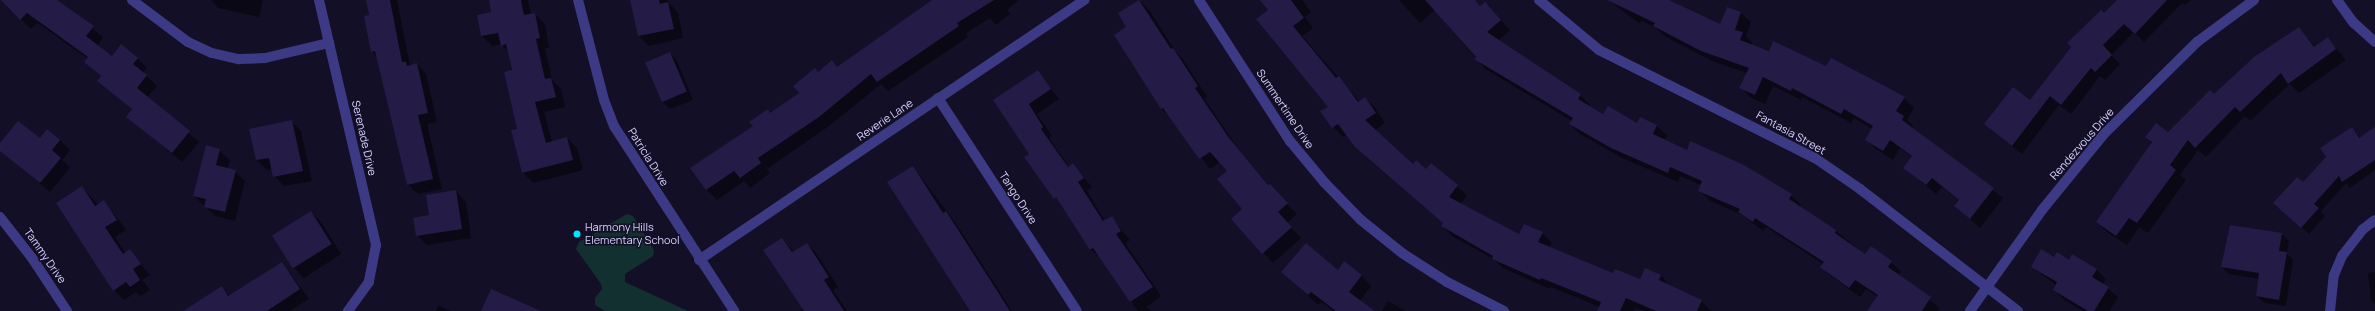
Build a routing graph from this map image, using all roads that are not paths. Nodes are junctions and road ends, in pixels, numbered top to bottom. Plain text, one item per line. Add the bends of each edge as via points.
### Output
1 (132, 0) edge
2 (319, 0) edge
3 (578, 0) edge
4 (1084, 0) edge
5 (1199, 0) edge
6 (1539, 0) edge
7 (2254, 0) edge
8 (2337, 0) edge
9 (2375, 42) edge
10 (329, 43) junction
11 (938, 98) junction
12 (0, 217) edge
13 (2375, 220) edge
14 (699, 260) junction
15 (1988, 286) junction
16 (67, 311) edge
17 (348, 311) edge
18 (734, 311) edge
19 (1077, 311) edge
20 (1504, 311) edge
21 (1970, 311) edge
22 (2018, 311) edge
23 (2330, 311) edge

1 - 10 street via 188,42 212,53 232,58 265,58
2 - 10 street, Serenade Drive
3 - 14 street, Patricia Drive via 604,100 614,126
4 - 11 street, Reverie Lane
5 - 20 street, Summertime Drive via 1290,141 1324,182 1361,220 1402,253 1446,282
6 - 15 street, Fantasia Street via 1599,50 1815,158
7 - 15 street, Rendezvous Drive via 2197,42 2104,134 2042,210
8 - 9 street via 2354,23
10 - 17 street, Serenade Drive via 376,245 369,282
11 - 14 street, Reverie Lane
11 - 19 street, Tango Drive
12 - 16 street, Tammy Drive via 32,258
13 - 23 street via 2362,230 2342,256 2334,275
14 - 18 street, Patricia Drive
15 - 21 street, Rendezvous Drive
15 - 22 street, Fantasia Street

